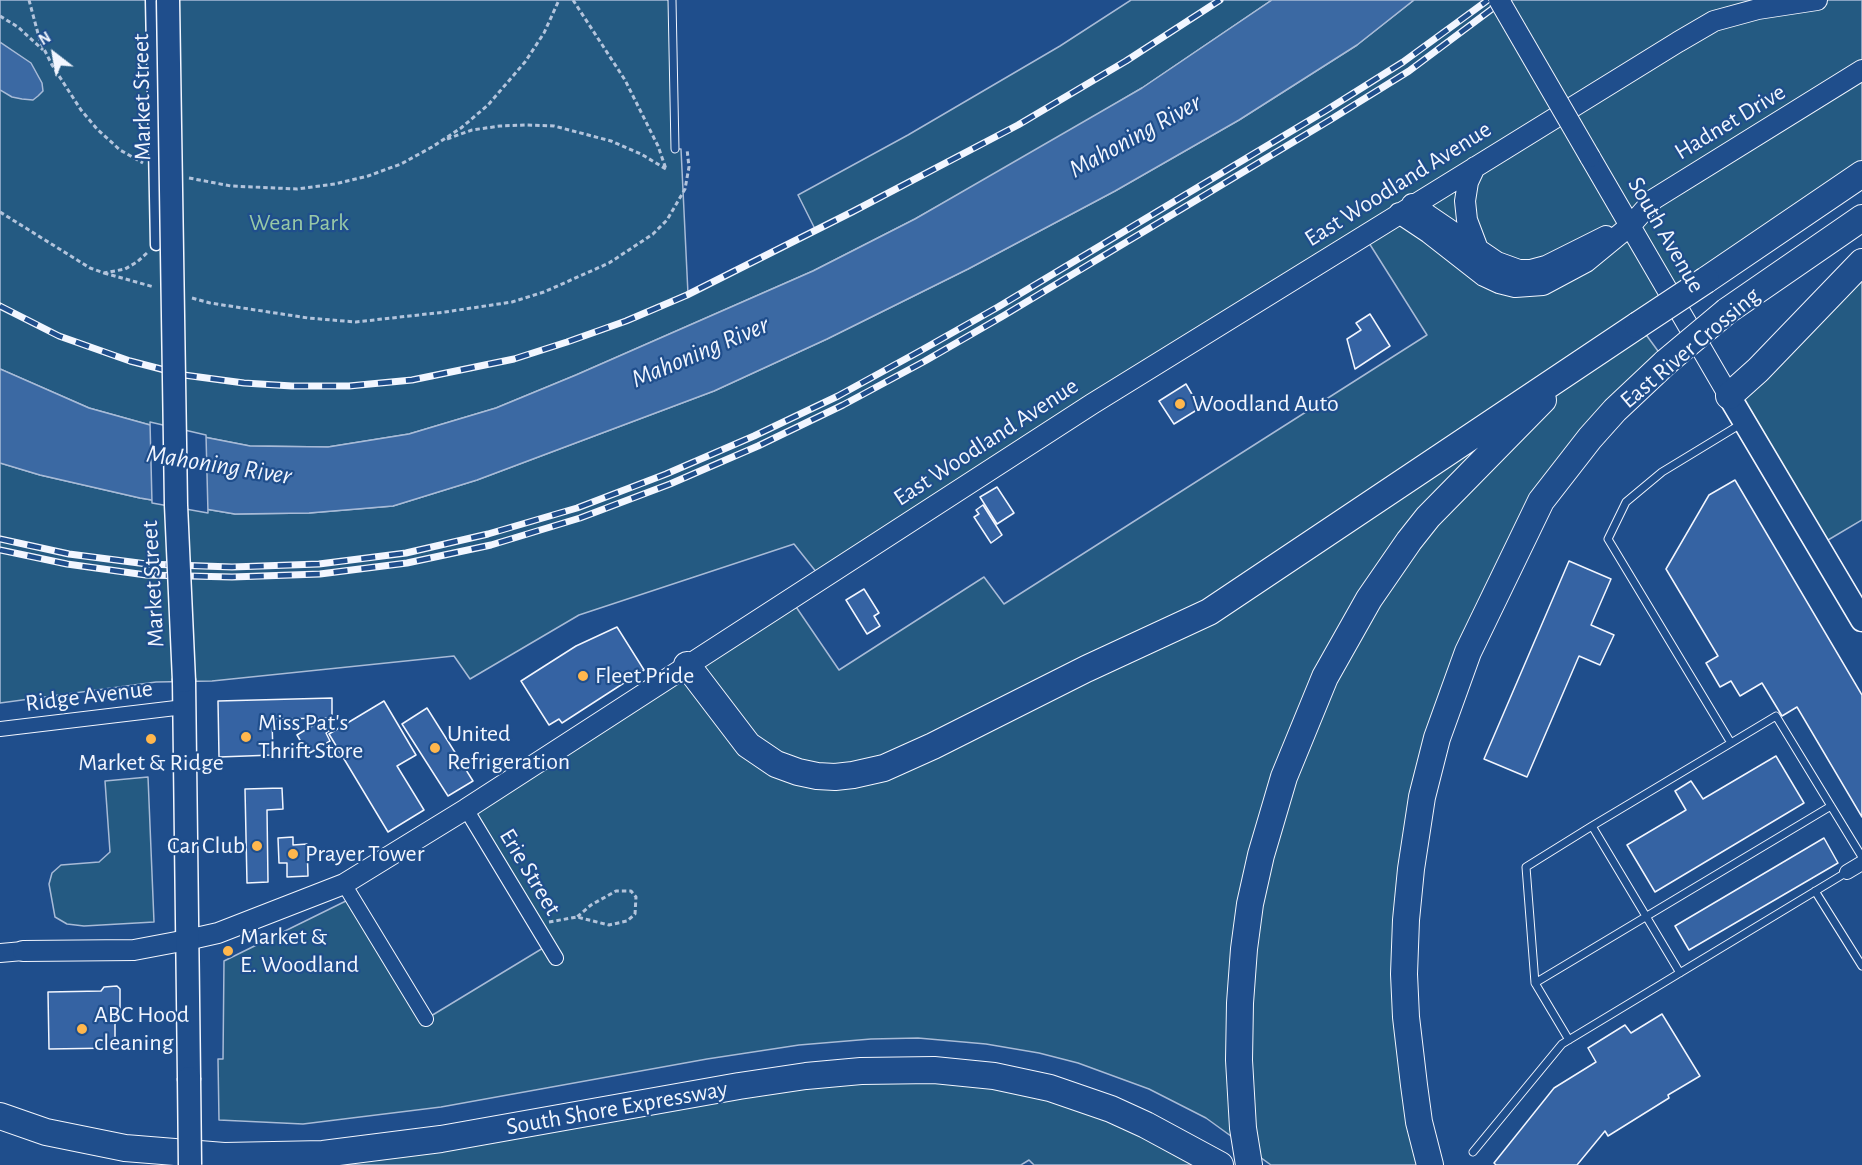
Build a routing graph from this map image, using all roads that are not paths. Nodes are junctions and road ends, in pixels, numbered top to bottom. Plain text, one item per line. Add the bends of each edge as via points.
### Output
1 (151, 0) edge
2 (168, 0) edge
3 (672, 0) edge
4 (1499, 0) edge
5 (1817, 0) edge
6 (1862, 70) edge
7 (675, 149) dead end
8 (1475, 167) junction
9 (1862, 174) edge
10 (1406, 208) junction
11 (1862, 218) edge
12 (1631, 225) junction
13 (156, 245) road end
14 (1478, 249) junction
15 (1862, 262) edge
16 (1581, 362) junction
17 (1729, 396) junction
18 (1744, 422) junction
19 (1862, 620) edge
20 (687, 665) junction
21 (184, 707) junction
22 (0, 729) edge
23 (1731, 743) junction
24 (1831, 806) junction
25 (466, 809) junction
26 (1592, 826) junction
27 (1862, 857) edge
28 (1862, 862) edge
29 (1847, 872) joint
30 (344, 884) junction
31 (1815, 891) junction
32 (1646, 916) junction
33 (188, 940) junction
34 (23, 951) joint
35 (0, 952) edge
36 (556, 958) dead end
37 (1862, 966) edge
38 (1680, 973) junction
39 (1535, 983) junction
40 (426, 1019) dead end
41 (1569, 1040) junction
42 (0, 1116) edge
43 (1473, 1152) dead end
44 (1219, 1164) edge
45 (190, 1165) edge
46 (1249, 1165) edge
47 (1430, 1165) edge

1 - 13 street
2 - 21 main road, Market Street, bridge via 176,505
3 - 7 lane
4 - 12 main road, South Avenue, bridge
5 - 8 main road, East Woodland Avenue via 1714,21
6 - 12 main road, Hadnet Drive via 1654,199
8 - 10 main road, East Woodland Avenue
8 - 14 main road via 1465,201 1467,220
9 - 16 highway, East River Crossing, bridge
10 - 12 main road, Hadnet Drive via 1429,233 1484,276 1515,287 1530,288 1555,280 1586,262
10 - 14 main road, Hadnet Drive
10 - 20 main road, East Woodland Avenue via 1092,404
11 - 47 highway, East River Crossing, bridge via 1727,311 1629,396 1590,438 1541,501 1464,663 1437,738 1422,797 1406,920 1406,1017 1419,1122
12 - 14 main road, Hadnet Drive via 1531,270 1510,268
12 - 17 main road, South Avenue
15 - 17 highway
16 - 20 highway via 1209,612 884,768 835,777 776,764 748,745
16 - 46 highway via 1422,525 1369,599 1311,709 1284,777 1250,903 1239,1060
17 - 18 main road, South Avenue
18 - 19 main road, South Avenue
18 - 23 lane via 1662,472 1626,502 1608,539
20 - 25 main road, East Woodland Avenue
21 - 22 street, Ridge Avenue
21 - 33 main road, Market Street
23 - 24 lane via 1776,716
23 - 26 lane
24 - 27 lane
24 - 32 lane
25 - 30 main road, East Woodland Avenue
25 - 36 street, Erie Street
26 - 32 lane
26 - 39 lane via 1526,867
28 - 29 street
29 - 31 lane
30 - 33 main road, East Woodland Avenue via 227,930
30 - 40 street
31 - 37 lane
31 - 38 lane
32 - 38 lane
32 - 39 lane
33 - 34 main road, East Woodland Avenue via 134,950
33 - 45 main road, Market Street, bridge
34 - 35 street
38 - 41 lane
39 - 41 lane
41 - 43 lane
42 - 44 highway, South Shore Expressway via 46,1132 124,1148 224,1156 323,1154 441,1139 795,1078 861,1071 934,1070 994,1076 1050,1088 1111,1109

